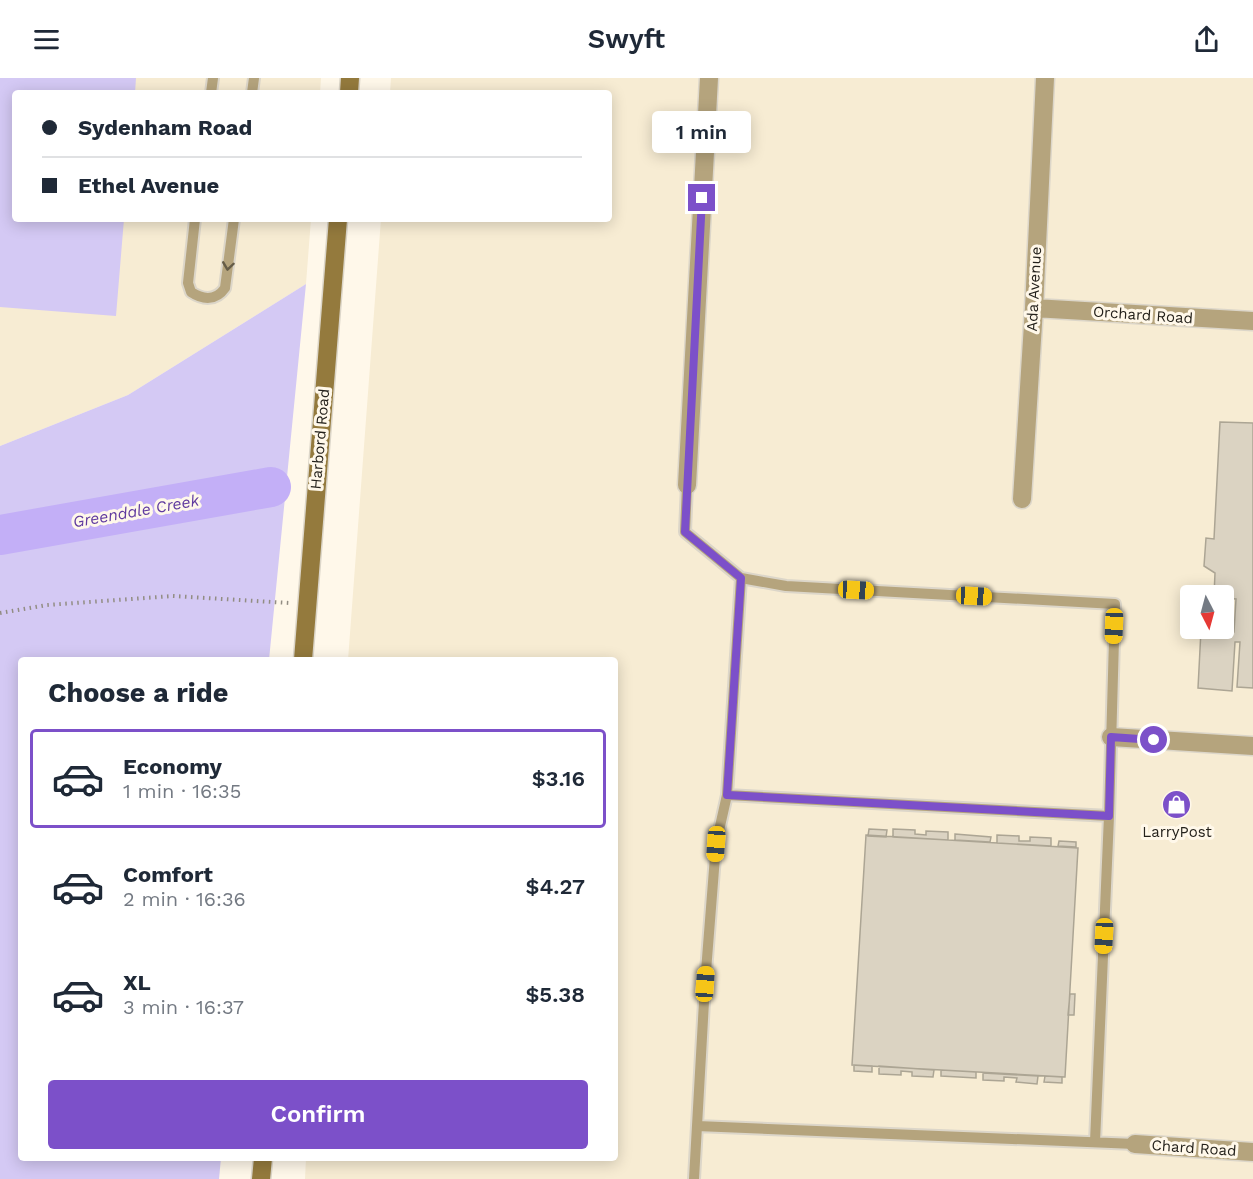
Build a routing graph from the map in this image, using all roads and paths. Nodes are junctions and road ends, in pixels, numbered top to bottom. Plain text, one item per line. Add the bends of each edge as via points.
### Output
1 (709, 78) edge
2 (1045, 78) edge
3 (195, 222) edge
4 (234, 222) edge
5 (338, 222) edge
6 (1034, 308) junction
7 (1253, 321) edge
8 (687, 485) joint
9 (1022, 499) dead end
10 (741, 578) junction
11 (307, 604) junction
12 (0, 613) edge
13 (303, 657) edge
14 (1111, 737) junction
15 (1253, 746) edge
16 (727, 795) junction
17 (1109, 816) junction
18 (697, 1126) junction
19 (1095, 1142) junction
20 (1135, 1144) joint
21 (1253, 1152) edge
22 (263, 1161) edge
23 (261, 1179) edge
24 (694, 1179) edge

1 - 8 street
2 - 6 street, Ada Avenue
4 -> 3 lane via 225,288 209,298 191,292 188,283
5 - 11 main road, Harbord Road
6 - 7 street, Orchard Road
6 - 9 street, Ada Avenue
8 - 10 lane via 685,532
10 - 14 lane via 786,586 1114,604
10 - 16 lane
11 - 12 path via 172,596 47,605
11 - 13 main road, Harbord Road
14 - 15 street
14 - 17 lane
16 - 17 lane
16 - 18 lane via 716,844
17 - 19 lane
18 - 19 lane
18 - 24 lane
19 - 20 lane
20 - 21 street, Chard Road
22 - 23 main road

